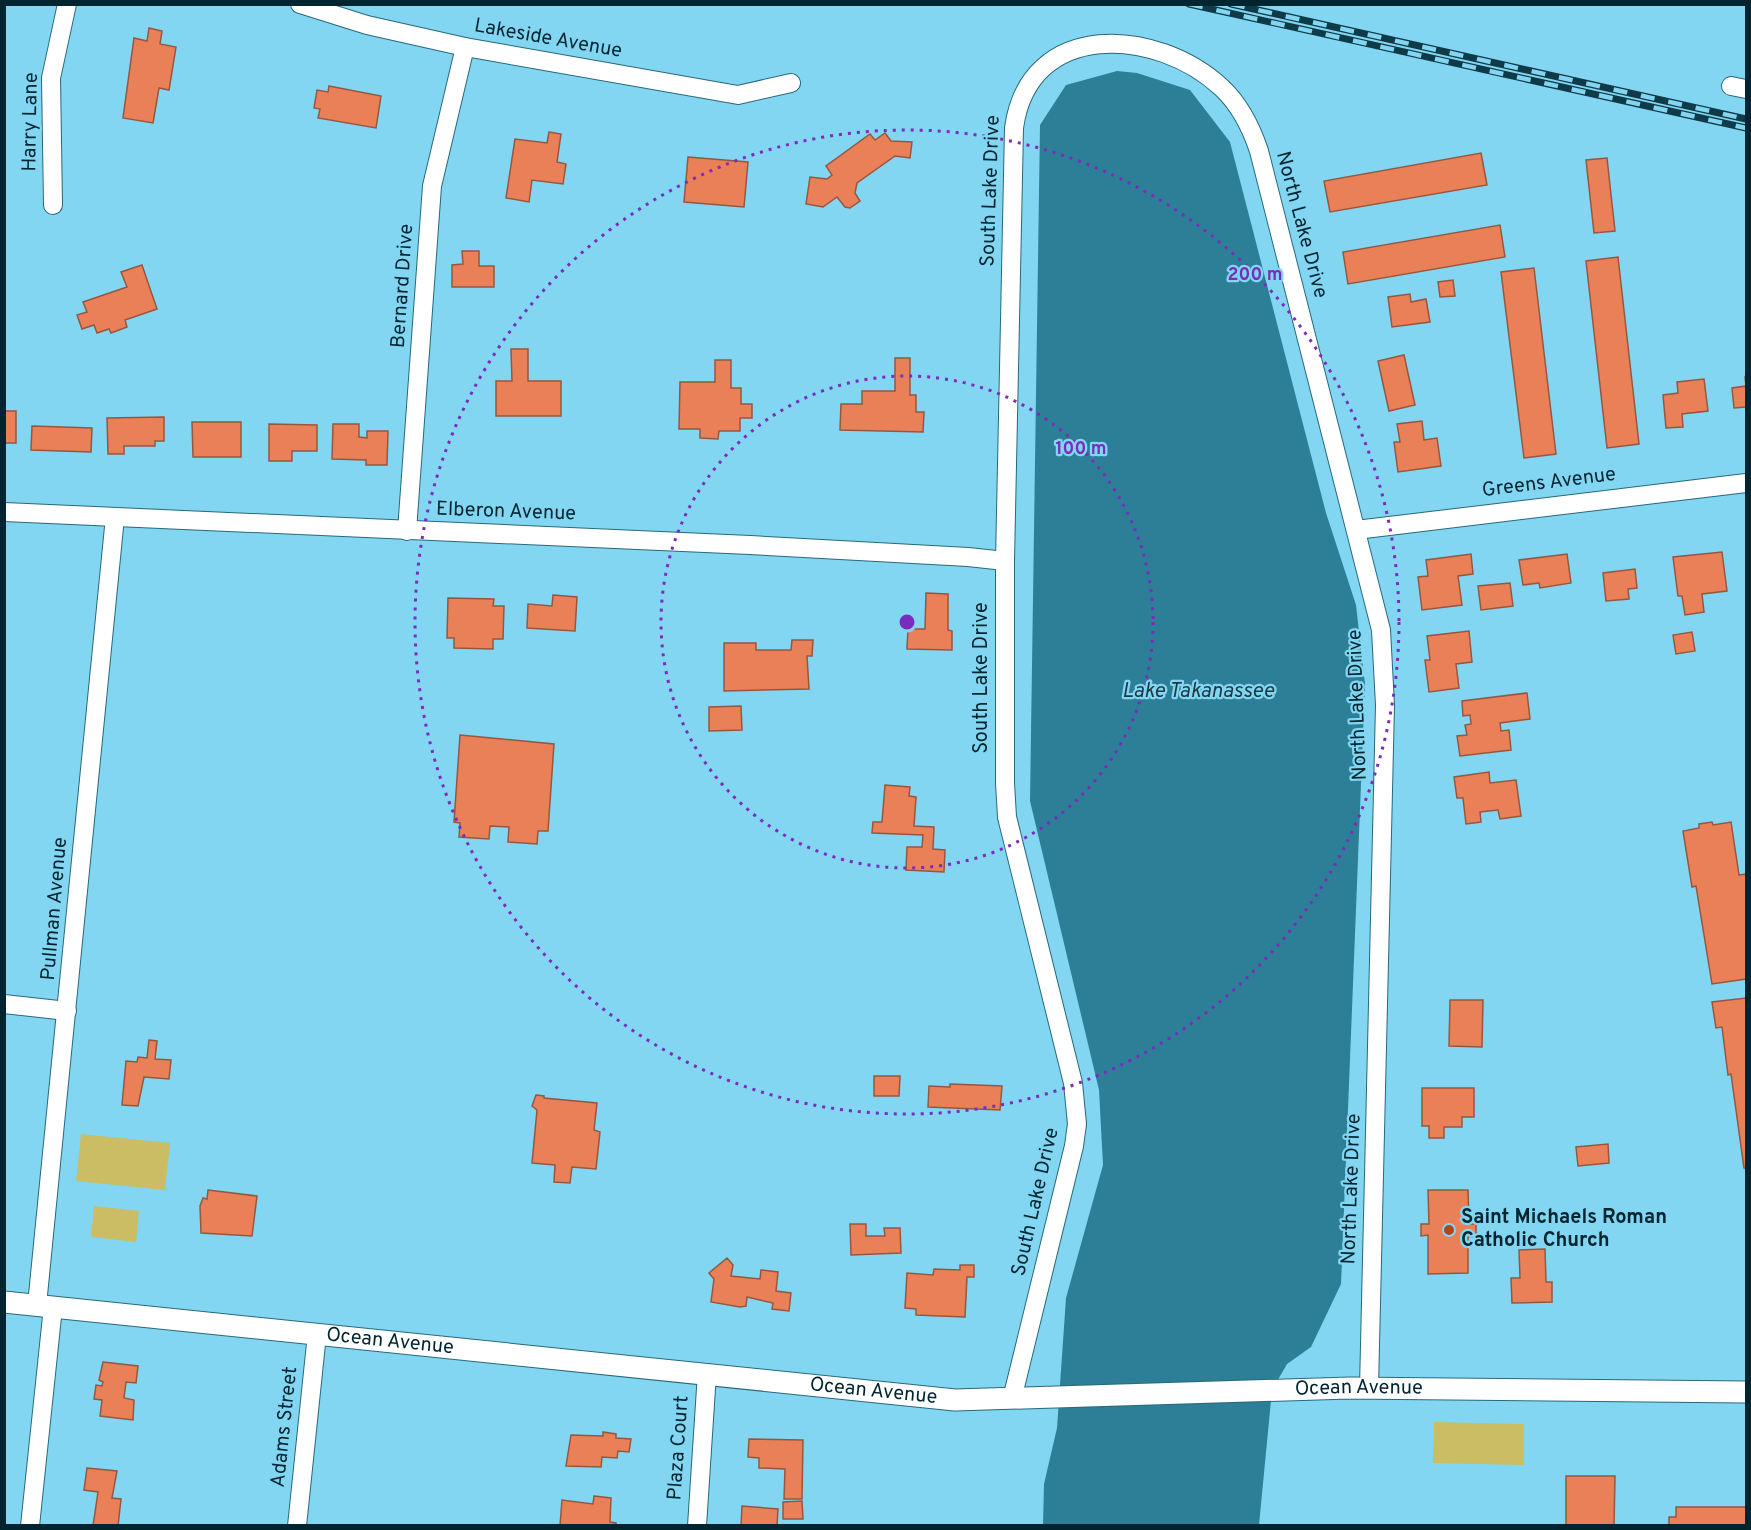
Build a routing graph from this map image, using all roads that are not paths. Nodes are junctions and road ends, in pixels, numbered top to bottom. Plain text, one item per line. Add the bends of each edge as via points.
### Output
1 (67, 4) edge
2 (300, 4) edge
3 (465, 47) junction
4 (1154, 51) joint
5 (791, 83) dead end
6 (53, 205) dead end
7 (1746, 483) edge
8 (4, 512) edge
9 (116, 517) junction
10 (1356, 530) junction
11 (408, 531) junction
12 (1005, 561) junction
13 (4, 1004) edge
14 (68, 1011) junction
15 (4, 1302) edge
16 (45, 1306) junction
17 (317, 1334) junction
18 (707, 1373) junction
19 (1369, 1388) junction
20 (1746, 1392) edge
21 (1012, 1400) junction
22 (30, 1526) edge
23 (297, 1526) edge
24 (697, 1526) edge

1 - 6 street, Harry Lane via 51,78
2 - 3 street, Lakeside Avenue via 367,25
3 - 5 street, Lakeside Avenue via 738,94
3 - 11 street, Bernard Drive via 432,186
4 - 10 street, North Lake Drive via 1192,65 1224,89 1254,137
4 - 12 street, South Lake Drive via 1108,44 1066,52 1041,68 1024,89 1016,108
7 - 10 street, Greens Avenue
8 - 9 street, Elberon Avenue
9 - 11 street, Elberon Avenue
9 - 14 street, Pullman Avenue
10 - 19 street, North Lake Drive via 1381,630 1385,695
11 - 12 street, Elberon Avenue via 750,545
12 - 21 street, South Lake Drive via 1007,818 1073,1083 1077,1124
13 - 14 street
14 - 16 street, Pullman Avenue
15 - 16 street, Ocean Avenue
16 - 17 street, Ocean Avenue
16 - 22 street, Pullman Avenue
17 - 18 street, Ocean Avenue
17 - 23 street, Adams Street
18 - 21 street, Ocean Avenue via 955,1400
18 - 24 street, Plaza Court
19 - 20 street, Ocean Avenue
19 - 21 street, Ocean Avenue

